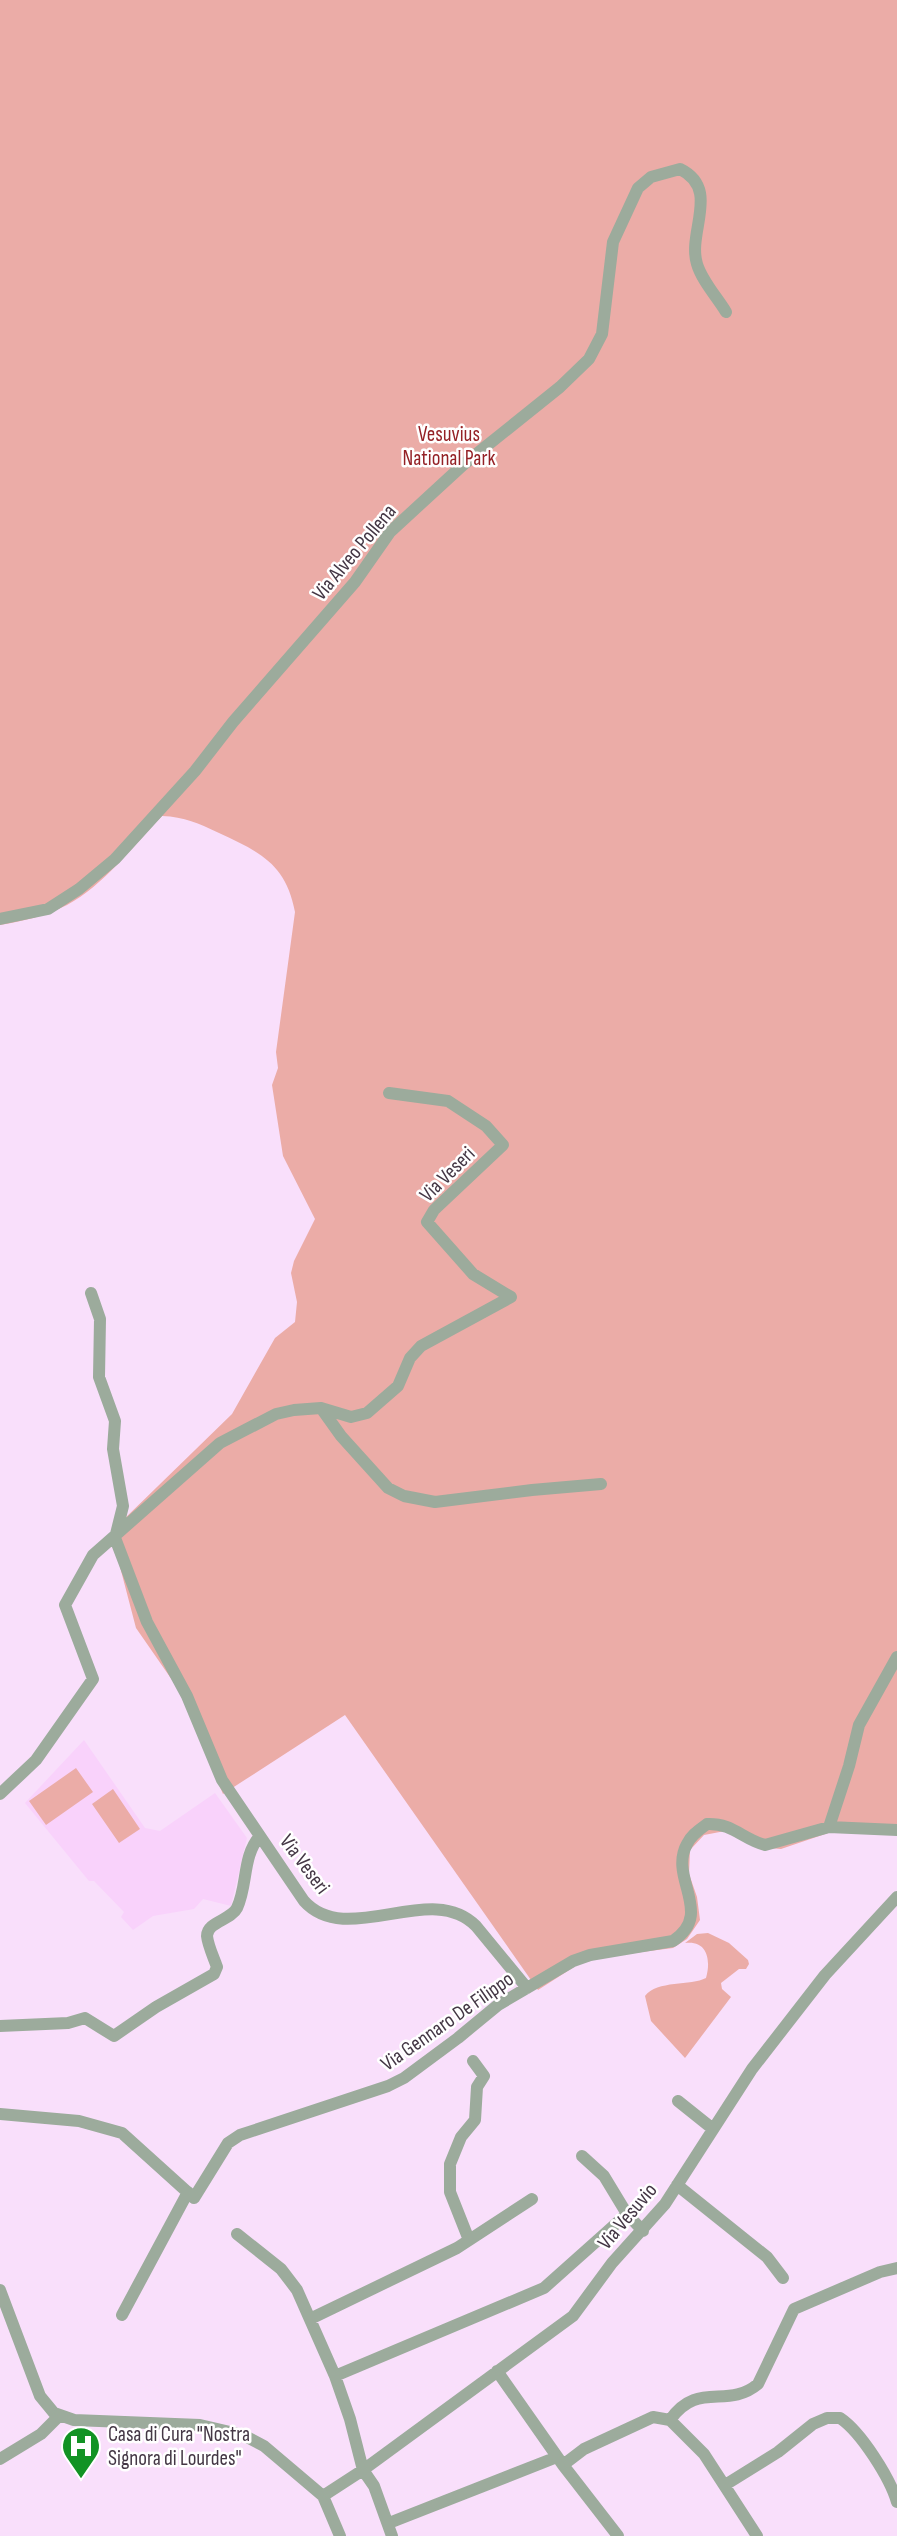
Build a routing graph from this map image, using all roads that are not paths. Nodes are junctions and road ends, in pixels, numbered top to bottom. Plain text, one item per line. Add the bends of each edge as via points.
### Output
1 (726, 312) dead end
2 (0, 919) edge
3 (389, 1093) dead end
4 (91, 1293) dead end
5 (321, 1408) junction
6 (601, 1484) dead end
7 (115, 1538) junction
8 (897, 1657) edge
9 (0, 1794) edge
10 (830, 1827) junction
11 (897, 1829) edge
12 (260, 1836) junction
13 (897, 1897) edge
14 (527, 1988) junction
15 (0, 2026) edge
16 (473, 2061) dead end
17 (678, 2101) dead end
18 (0, 2114) edge
19 (713, 2129) junction
20 (582, 2156) dead end
21 (677, 2185) junction
22 (191, 2195) junction
23 (532, 2199) dead end
24 (628, 2214) junction
25 (643, 2231) junction
26 (237, 2234) dead end
27 (468, 2240) junction
28 (897, 2268) edge
29 (783, 2278) dead end
30 (0, 2290) edge
31 (3, 2305) edge
32 (121, 2315) dead end
33 (310, 2319) junction
34 (497, 2371) junction
35 (335, 2376) junction
36 (59, 2416) junction
37 (670, 2420) junction
38 (0, 2459) edge
39 (560, 2461) junction
40 (363, 2470) junction
41 (725, 2486) junction
42 (323, 2496) junction
43 (897, 2502) edge
44 (391, 2530) edge
45 (340, 2536) edge
46 (618, 2536) edge
47 (757, 2536) edge

1 - 2 street, Via Alveo Pollena via 695,254 699,186 691,174 680,169 651,177 638,188 613,242 602,334 589,359 390,532 347,592 115,859 48,909
3 - 5 street, Via Veseri via 448,1101 486,1126 503,1145 433,1210 427,1222 473,1274 511,1297 421,1346 410,1358 398,1386 367,1413 351,1417
4 - 7 street via 100,1319 99,1377 115,1421 113,1449 123,1506
5 - 6 street via 388,1488 404,1496 435,1502
5 - 7 street, Via Veseri via 276,1415 220,1443
7 - 9 street, Via Veseri via 93,1555 65,1605 93,1679 36,1760
7 - 12 street, Via Veseri via 147,1622 187,1696 222,1780
8 - 10 street via 859,1725
10 - 11 street, Via Gennaro De Filippo
10 - 14 street, Via Gennaro De Filippo via 765,1845 725,1825 707,1824 684,1850 684,1877 692,1910 684,1934 673,1941 572,1961
12 - 14 street, Via Veseri via 304,1901 321,1914 343,1919 423,1910 455,1912 476,1926
12 - 15 street via 249,1855 234,1914 210,1928 207,1935 217,1967 214,1974 114,2036 85,2018
13 - 19 street, Via Vesuvio via 825,1975 752,2069
14 - 22 street, Via Gennaro De Filippo via 388,2086 240,2135 228,2143
16 - 27 street via 484,2076 477,2087 477,2115 455,2148 449,2179
17 - 19 street
18 - 22 street via 79,2121 121,2133
19 - 21 street, Via Vesuvio
20 - 24 street via 604,2176
21 - 25 street, Via Vesuvio
21 - 29 street via 767,2257
22 - 32 street, Via Gennaro De Filippo
23 - 27 street
24 - 25 street
24 - 35 street via 544,2288
25 - 34 street, Via Vesuvio via 612,2263 573,2316
26 - 33 street via 281,2269
27 - 33 street
28 - 37 street via 793,2309 758,2384 750,2391 683,2403
30 - 31 street
31 - 36 street via 40,2396
33 - 35 street
34 - 39 street
34 - 40 street, Via Vesuvio
35 - 40 street
36 - 38 street via 41,2434
36 - 42 street via 190,2423 243,2435 264,2446
37 - 39 street via 653,2417
37 - 41 street via 704,2454
39 - 44 street
39 - 46 street
40 - 42 street, Via Vesuvio
40 - 44 street
41 - 43 street via 813,2424 840,2418 886,2473
41 - 47 street
42 - 45 street

